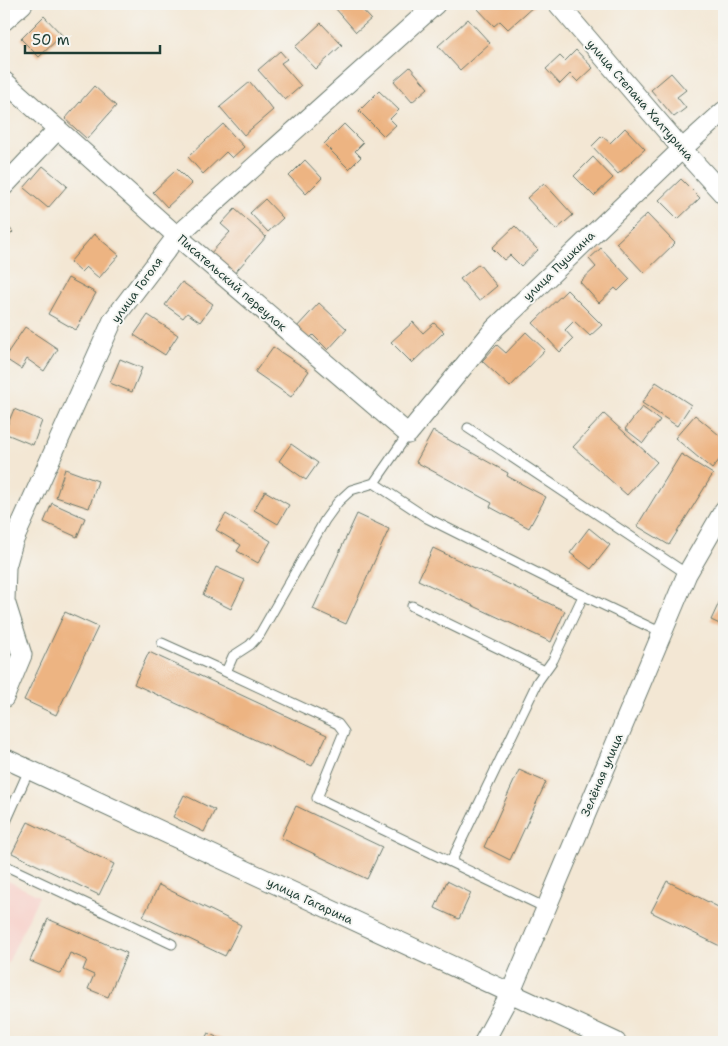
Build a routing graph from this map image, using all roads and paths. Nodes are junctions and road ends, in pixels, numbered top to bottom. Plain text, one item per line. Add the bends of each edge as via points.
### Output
1 (23, 4) edge
2 (436, 4) edge
3 (558, 4) edge
4 (4, 21) edge
5 (4, 81) edge
6 (724, 112) edge
7 (58, 129) junction
8 (682, 149) junction
9 (4, 186) edge
10 (724, 195) edge
11 (177, 236) junction
12 (468, 428) dead end
13 (408, 434) junction
14 (374, 483) junction
15 (724, 510) edge
16 (687, 574) junction
17 (584, 596) junction
18 (412, 606) dead end
19 (662, 633) junction
20 (162, 642) dead end
21 (545, 671) junction
22 (226, 672) junction
23 (4, 698) edge
24 (4, 758) edge
25 (29, 770) junction
26 (4, 826) edge
27 (452, 862) junction
28 (4, 865) edge
29 (546, 908) junction
30 (172, 944) dead end
31 (510, 994) junction
32 (484, 1042) edge
33 (616, 1042) edge

1 - 4 street
2 - 11 street, улица Гоголя
3 - 8 street, улица Степана Халтурина
5 - 7 street, Писательский переулок
6 - 8 street, улица Пушкина
7 - 9 street
7 - 11 street, Писательский переулок
8 - 10 street, улица Степана Халтурина
8 - 13 street, улица Пушкина via 495,328
11 - 13 street, Писательский переулок
11 - 23 street, улица Гоголя via 114,320 13,542 6,567 5,601 22,655
12 - 16 lane
13 - 14 lane
14 - 17 lane via 427,518
14 - 22 lane via 351,490 338,502 260,634 233,656
15 - 16 street, Зелёная улица
16 - 19 street, Зелёная улица
17 - 19 lane
17 - 21 lane
18 - 21 lane
19 - 29 street, Зелёная улица
20 - 22 lane
21 - 27 lane
22 - 27 lane via 338,724 344,732 317,798
24 - 25 street, улица Гагарина
25 - 26 lane
25 - 31 street, улица Гагарина
27 - 29 lane
28 - 30 lane
29 - 31 street, Зелёная улица
31 - 32 street, Зелёная улица
31 - 33 street, улица Гагарина

